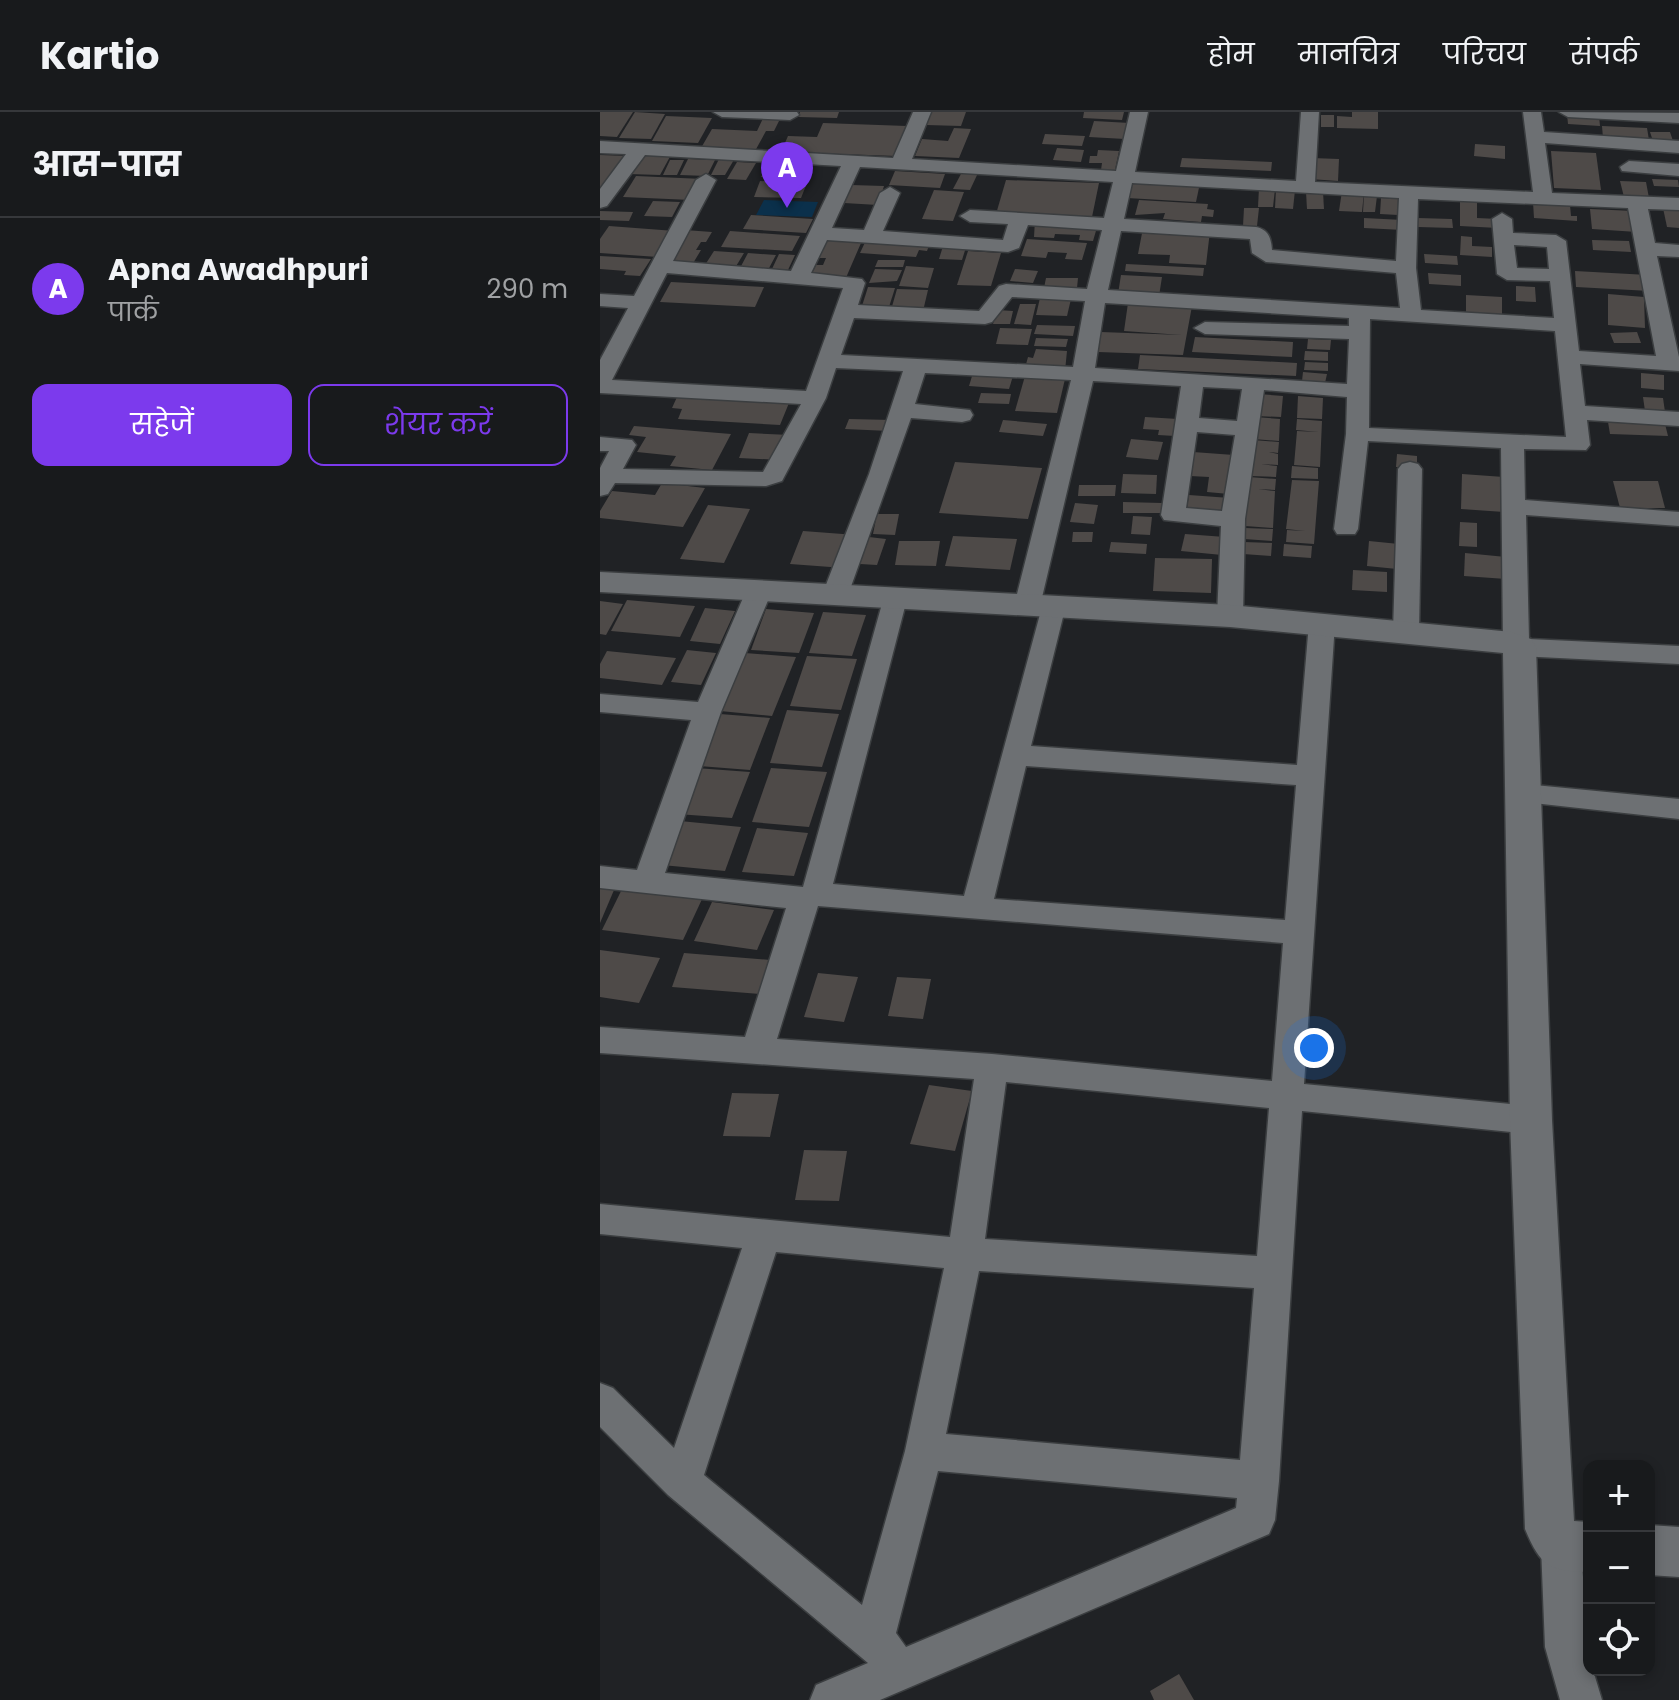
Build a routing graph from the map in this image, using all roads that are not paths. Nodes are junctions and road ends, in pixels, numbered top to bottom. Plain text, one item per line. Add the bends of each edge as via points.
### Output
1 (722, 112) edge
2 (922, 112) edge
3 (1139, 112) edge
4 (1310, 112) edge
5 (1532, 112) edge
6 (1568, 112) edge
7 (791, 113) edge
8 (1679, 118) edge
9 (1537, 137) junction
10 (600, 147) edge
11 (1679, 147) edge
12 (639, 150) junction
13 (766, 159) junction
14 (853, 162) junction
15 (900, 165) junction
16 (1629, 167) dead end
17 (1679, 170) edge
18 (1123, 177) junction
19 (706, 180) dead end
20 (1305, 185) junction
21 (890, 193) dead end
22 (1409, 193) junction
23 (1499, 196) junction
24 (1543, 198) junction
25 (600, 202) edge
26 (1637, 202) junction
27 (1679, 204) edge
28 (970, 216) dead end
29 (1020, 218) junction
30 (1112, 222) junction
31 (818, 233) junction
32 (871, 236) junction
33 (1505, 239) junction
34 (1648, 249) junction
35 (1679, 251) edge
36 (658, 266) junction
37 (1406, 268) junction
38 (1559, 275) junction
39 (799, 277) junction
40 (1654, 280) junction
41 (1679, 281) edge
42 (1096, 296) junction
43 (600, 300) edge
44 (639, 303) junction
45 (845, 311) junction
46 (1411, 313) junction
47 (1359, 322) junction
48 (1563, 325) junction
49 (1205, 328) dead end
50 (1671, 332) edge
51 (606, 357) edge
52 (1568, 357) junction
53 (827, 361) junction
54 (1673, 364) edge
55 (916, 366) junction
56 (1083, 375) junction
57 (1193, 379) junction
58 (1254, 383) junction
59 (600, 384) edge
60 (1357, 391) junction
61 (815, 398) junction
62 (901, 410) junction
63 (1574, 412) junction
64 (962, 415) dead end
65 (1679, 422) edge
66 (1186, 424) junction
67 (1246, 429) junction
68 (1357, 434) junction
69 (1512, 442) junction
70 (600, 444) edge
71 (1410, 469) dead end
72 (604, 483) edge
73 (1513, 507) junction
74 (1233, 519) junction
75 (1679, 519) edge
76 (1346, 529) dead end
77 (600, 582) edge
78 (759, 591) junction
79 (835, 595) junction
80 (894, 599) junction
81 (1040, 607) junction
82 (1230, 616) junction
83 (1322, 623) junction
84 (1406, 632) junction
85 (1518, 646) junction
86 (1679, 655) edge
87 (600, 703) edge
88 (707, 712) junction
89 (1015, 755) junction
90 (1310, 776) junction
91 (1524, 794) junction
92 (1679, 809) edge
93 (600, 877) edge
94 (647, 882) junction
95 (810, 896) junction
96 (976, 909) junction
97 (1301, 933) junction
98 (600, 1040) edge
99 (757, 1051) junction
100 (992, 1067) junction
101 (1289, 1098) junction
102 (1531, 1120) junction
103 (600, 1219) edge
104 (764, 1236) junction
105 (965, 1254) junction
106 (1275, 1273) junction
107 (600, 1401) edge
108 (924, 1451) junction
109 (1260, 1481) junction
110 (682, 1482) junction
111 (1575, 1547) edge
112 (1655, 1550) edge
113 (1679, 1552) edge
114 (873, 1641) junction
115 (908, 1669) junction
116 (831, 1700) edge
117 (1581, 1700) edge

1 - 7 street
2 - 15 street
3 - 18 street
4 - 20 street
5 - 9 street
6 - 8 street
7 - 13 street
9 - 11 street
9 - 24 street
10 - 12 street
12 - 13 street
12 - 25 street
13 - 14 street
14 - 15 street
14 - 31 street
15 - 18 street
16 - 17 street
18 - 20 street
18 - 30 street
19 - 36 street
20 - 22 street
21 - 32 street
22 - 23 street
22 - 37 street
23 - 24 street
23 - 33 street
24 - 26 street
26 - 27 street
26 - 34 street
28 - 29 street
29 - 30 street
29 - 32 street via 1008,246
30 - 37 street via 1256,233 1262,253 1273,258
30 - 42 street
31 - 32 street
31 - 39 street
33 - 38 street via 1556,241
33 - 38 street via 1507,274
34 - 35 street
34 - 40 street
36 - 39 street
36 - 44 street
37 - 46 street
38 - 48 street
39 - 45 street via 855,283
40 - 41 street
40 - 50 street
42 - 45 street via 1006,290 985,318
42 - 47 street
42 - 56 street
43 - 44 street
44 - 51 street
45 - 53 street
46 - 47 street
46 - 48 street
47 - 49 street
47 - 60 street
48 - 52 street
50 - 54 street
51 - 59 street
52 - 54 street
52 - 63 street
53 - 55 street
53 - 61 street
55 - 56 street
55 - 62 street
56 - 57 street
56 - 81 street
57 - 58 street
57 - 66 street
58 - 60 street
58 - 67 street
59 - 61 street
60 - 68 street
61 - 72 street via 770,478
62 - 64 street
62 - 79 street
63 - 65 street
63 - 69 street via 1578,445
66 - 67 street
66 - 74 street via 1173,515
67 - 74 street
68 - 69 street
68 - 76 street
69 - 73 street
70 - 72 street via 624,445
71 - 84 street
73 - 75 street
73 - 85 street
74 - 82 street
77 - 78 street
78 - 79 street
78 - 88 street
79 - 80 street
80 - 81 street
80 - 95 street
81 - 82 street
81 - 89 street
82 - 83 street
83 - 84 street
83 - 90 street
84 - 85 street
85 - 86 street
85 - 91 street
87 - 88 street
88 - 94 street
89 - 90 street
89 - 96 street
90 - 97 street
91 - 92 street
91 - 102 street
93 - 94 street
94 - 95 street
95 - 96 street
95 - 99 street
96 - 97 street
97 - 101 street
98 - 99 street
99 - 100 street
100 - 101 street
100 - 105 street
101 - 102 street
101 - 106 street
102 - 111 street via 1550,1529
103 - 104 street
104 - 105 street
104 - 110 street
105 - 106 street
105 - 108 street
106 - 109 street
107 - 110 street
108 - 109 street
108 - 114 street
109 - 115 street via 1255,1520
110 - 114 street
111 - 117 street via 1566,1647
112 - 113 street
114 - 115 street
115 - 116 street

